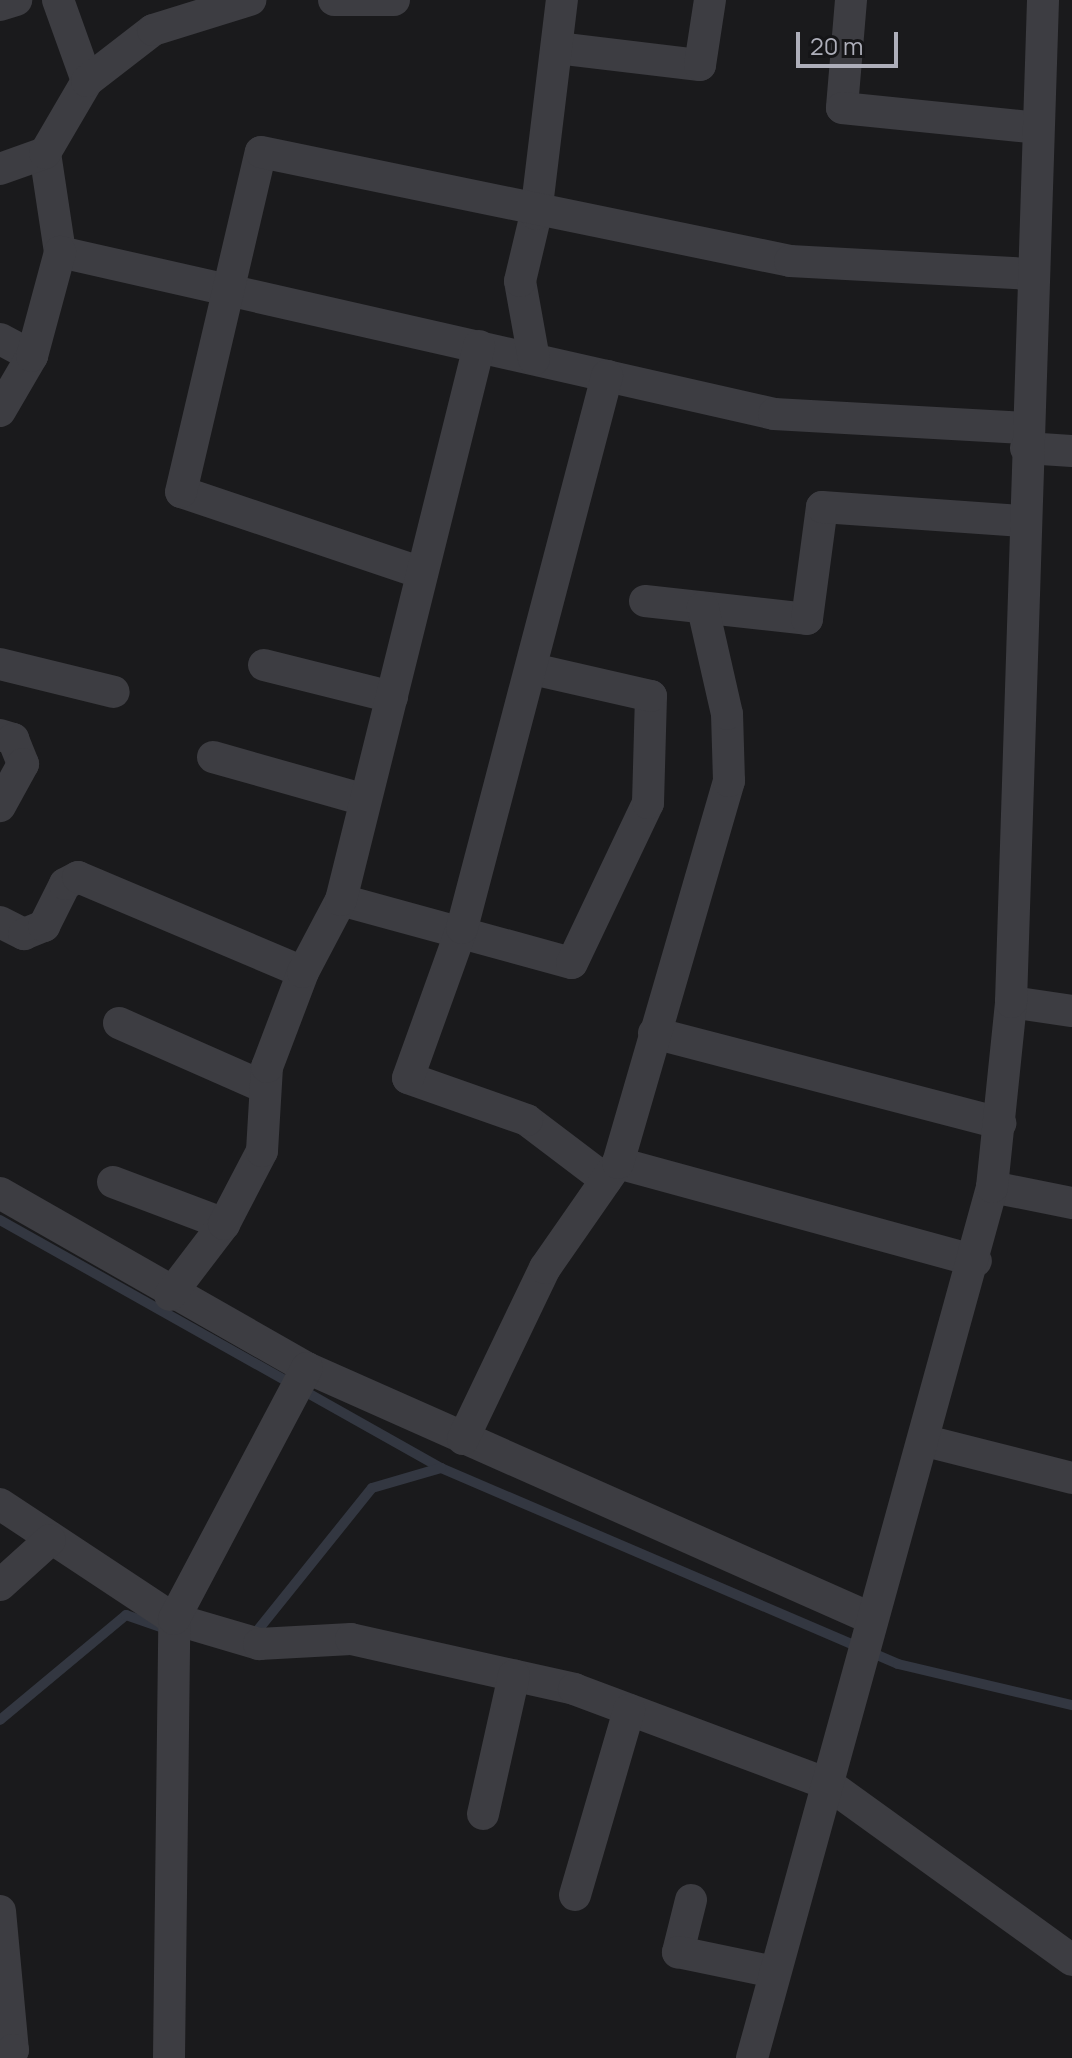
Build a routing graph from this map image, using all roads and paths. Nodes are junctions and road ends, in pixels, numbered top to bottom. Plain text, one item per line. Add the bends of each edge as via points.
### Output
1 (16, 0) edge
2 (58, 0) edge
3 (250, 0) edge
4 (394, 0) edge
5 (562, 0) edge
6 (710, 0) edge
7 (851, 0) edge
8 (1043, 0) edge
9 (351, 1) edge
10 (0, 5) edge
11 (557, 48) junction
12 (87, 81) junction
13 (1038, 128) junction
14 (45, 153) junction
15 (0, 169) edge
16 (536, 214) junction
17 (60, 252) junction
18 (1031, 274) junction
19 (227, 288) junction
20 (0, 339) edge
21 (479, 346) junction
22 (32, 356) junction
23 (534, 359) junction
24 (607, 376) junction
25 (0, 411) edge
26 (1026, 438) junction
27 (1072, 451) edge
28 (1024, 521) junction
29 (422, 573) junction
30 (645, 601) dead end
31 (703, 608) junction
32 (0, 664) edge
33 (264, 665) dead end
34 (532, 669) junction
35 (114, 692) dead end
36 (392, 697) junction
37 (0, 735) edge
38 (213, 757) dead end
39 (365, 800) junction
40 (0, 806) edge
41 (341, 900) junction
42 (0, 922) edge
43 (462, 928) junction
44 (303, 972) junction
45 (1011, 1002) junction
46 (1072, 1011) edge
47 (119, 1023) dead end
48 (654, 1033) junction
49 (264, 1087) junction
50 (1000, 1123) junction
51 (612, 1171) junction
52 (113, 1182) dead end
53 (992, 1187) junction
54 (0, 1193) edge
55 (1072, 1203) edge
56 (224, 1224) junction
57 (976, 1261) junction
58 (170, 1295) junction
59 (306, 1369) junction
60 (463, 1439) junction
61 (926, 1441) junction
62 (1072, 1478) edge
63 (0, 1504) edge
64 (50, 1540) junction
65 (0, 1585) edge
66 (174, 1619) junction
67 (869, 1622) junction
68 (514, 1675) junction
69 (629, 1710) junction
70 (828, 1784) junction
71 (483, 1814) dead end
72 (575, 1895) dead end
73 (691, 1900) dead end
74 (0, 1911) edge
75 (1072, 1960) edge
76 (775, 1972) junction
77 (6, 2058) edge
78 (169, 2058) edge
79 (753, 2058) edge

1 - 10 street
2 - 12 street
3 - 12 street via 153,30
4 - 9 street
5 - 11 street
6 - 11 street via 700,65
7 - 13 street via 842,108
8 - 13 street
11 - 16 street
12 - 14 street
13 - 18 street
14 - 15 street
14 - 17 street
16 - 18 street via 790,261
16 - 19 street via 261,152
16 - 23 street via 520,281
17 - 19 street
17 - 22 street
18 - 26 street
19 - 21 street
19 - 29 street via 181,492
20 - 22 street
21 - 23 street
21 - 29 street
22 - 25 street
23 - 24 street
24 - 26 street via 774,414
24 - 34 street
26 - 27 street
26 - 28 street
28 - 31 street via 822,507 807,619
28 - 45 street
29 - 36 street
30 - 31 street
31 - 48 street via 727,714 729,781
32 - 35 street
33 - 36 street
34 - 43 street
34 - 43 street via 651,696 648,803 572,963
36 - 39 street
37 - 40 street via 13,739 23,764
38 - 39 street
39 - 41 street
41 - 43 street
41 - 44 street
42 - 44 street via 24,934 44,926 65,884 78,877
43 - 51 street via 408,1078 527,1120
44 - 49 street
45 - 46 street
45 - 50 street
47 - 49 street
48 - 50 street
48 - 51 street
49 - 56 street via 262,1151
50 - 53 street
51 - 57 street
51 - 60 street via 545,1268
52 - 56 street
53 - 55 street
53 - 57 street
54 - 58 street
56 - 58 street
57 - 61 street
58 - 59 street
59 - 60 street
59 - 66 street
60 - 67 street
61 - 62 street
61 - 67 street
63 - 64 street
64 - 65 street
64 - 66 street
66 - 68 street via 259,1644 351,1639
66 - 78 street
67 - 70 street
68 - 69 street
68 - 71 street
69 - 70 street
69 - 72 street
70 - 75 street
70 - 76 street
73 - 76 street via 678,1952
74 - 77 street via 13,2050
76 - 79 street

